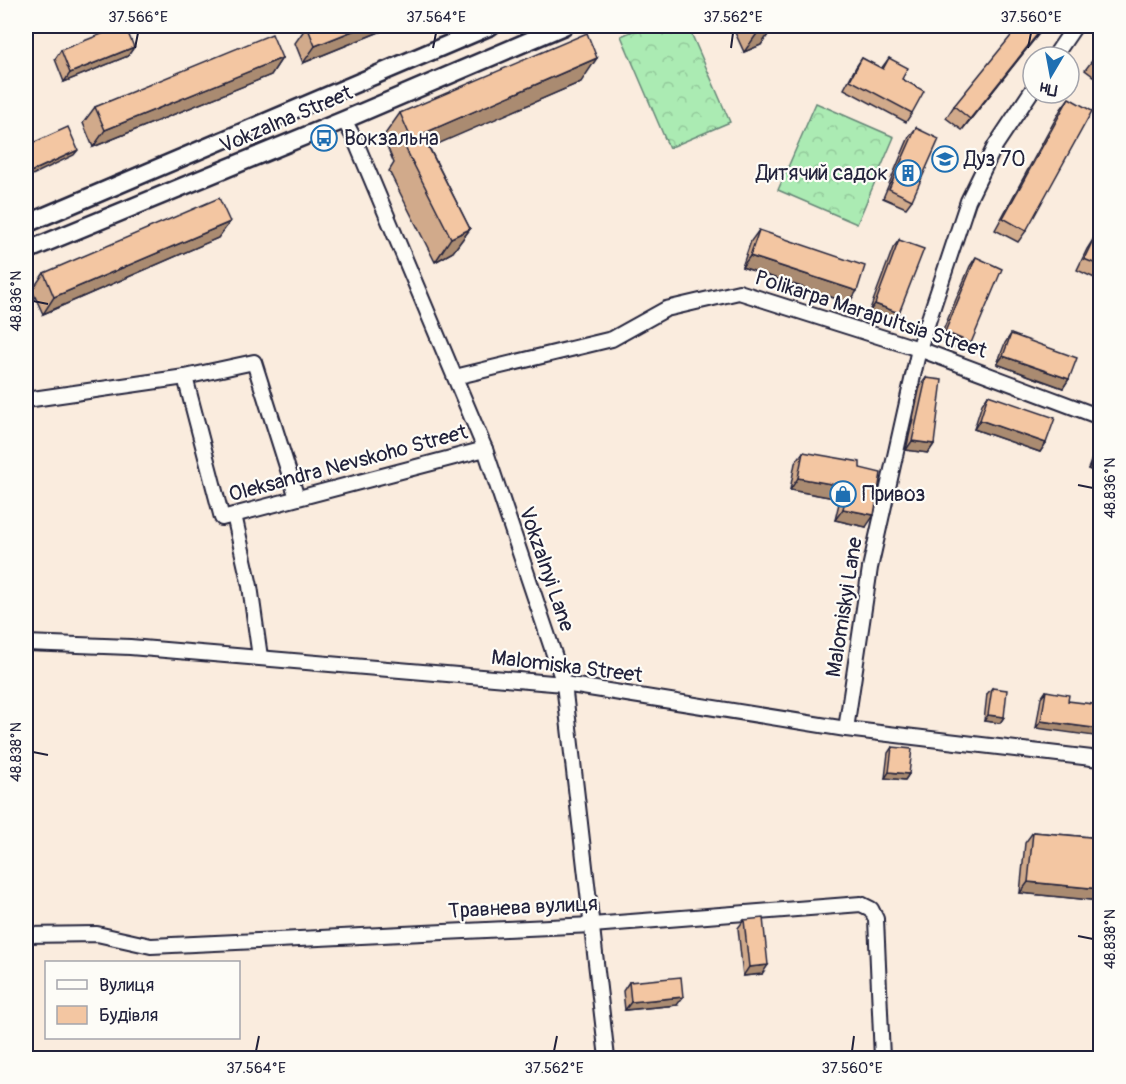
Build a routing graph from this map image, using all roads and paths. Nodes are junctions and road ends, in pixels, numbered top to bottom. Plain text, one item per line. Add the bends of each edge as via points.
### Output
1 (490, 26) edge
2 (564, 26) edge
3 (1075, 26) edge
4 (1062, 45) edge
5 (1023, 105) edge
6 (344, 120) junction
7 (26, 224) edge
8 (26, 251) edge
9 (919, 349) junction
10 (185, 377) junction
11 (455, 377) junction
12 (26, 400) edge
13 (1101, 417) edge
14 (485, 449) junction
15 (297, 498) junction
16 (228, 517) junction
17 (26, 643) edge
18 (260, 657) junction
19 (564, 684) junction
20 (846, 729) junction
21 (1101, 759) edge
22 (592, 925) junction
23 (26, 935) edge
24 (607, 1059) edge
25 (882, 1059) edge

1 - 7 street, Vokzalna Street
2 - 6 street, Vokzalna Street
3 - 4 street
5 - 9 street, Malomiskyi Lane via 995,147 968,201
6 - 8 street, Vokzalna Street
6 - 11 street, Vokzalnyi Lane
9 - 11 street, Polikarpa Marapultsia Street via 739,292 666,309 612,339
9 - 13 street, Polikarpa Marapultsia Street
9 - 20 street, Malomiskyi Lane via 870,568
10 - 12 street
10 - 15 street via 254,362
10 - 16 street
11 - 14 street, Vokzalnyi Lane
14 - 15 street, Oleksandra Nevskoho Street
14 - 19 street, Vokzalnyi Lane
15 - 16 street, Oleksandra Nevskoho Street
16 - 18 street via 250,586
17 - 18 street, Malomiska Street
18 - 19 street, Malomiska Street
19 - 20 street, Malomiska Street
19 - 22 street, Vokzalnyi Lane
20 - 21 street, Malomiska Street
22 - 23 street, Травнева вулиця via 151,946 97,934
22 - 24 street, Vokzalnyi Lane
22 - 25 street, Травнева вулиця via 866,906 876,919

